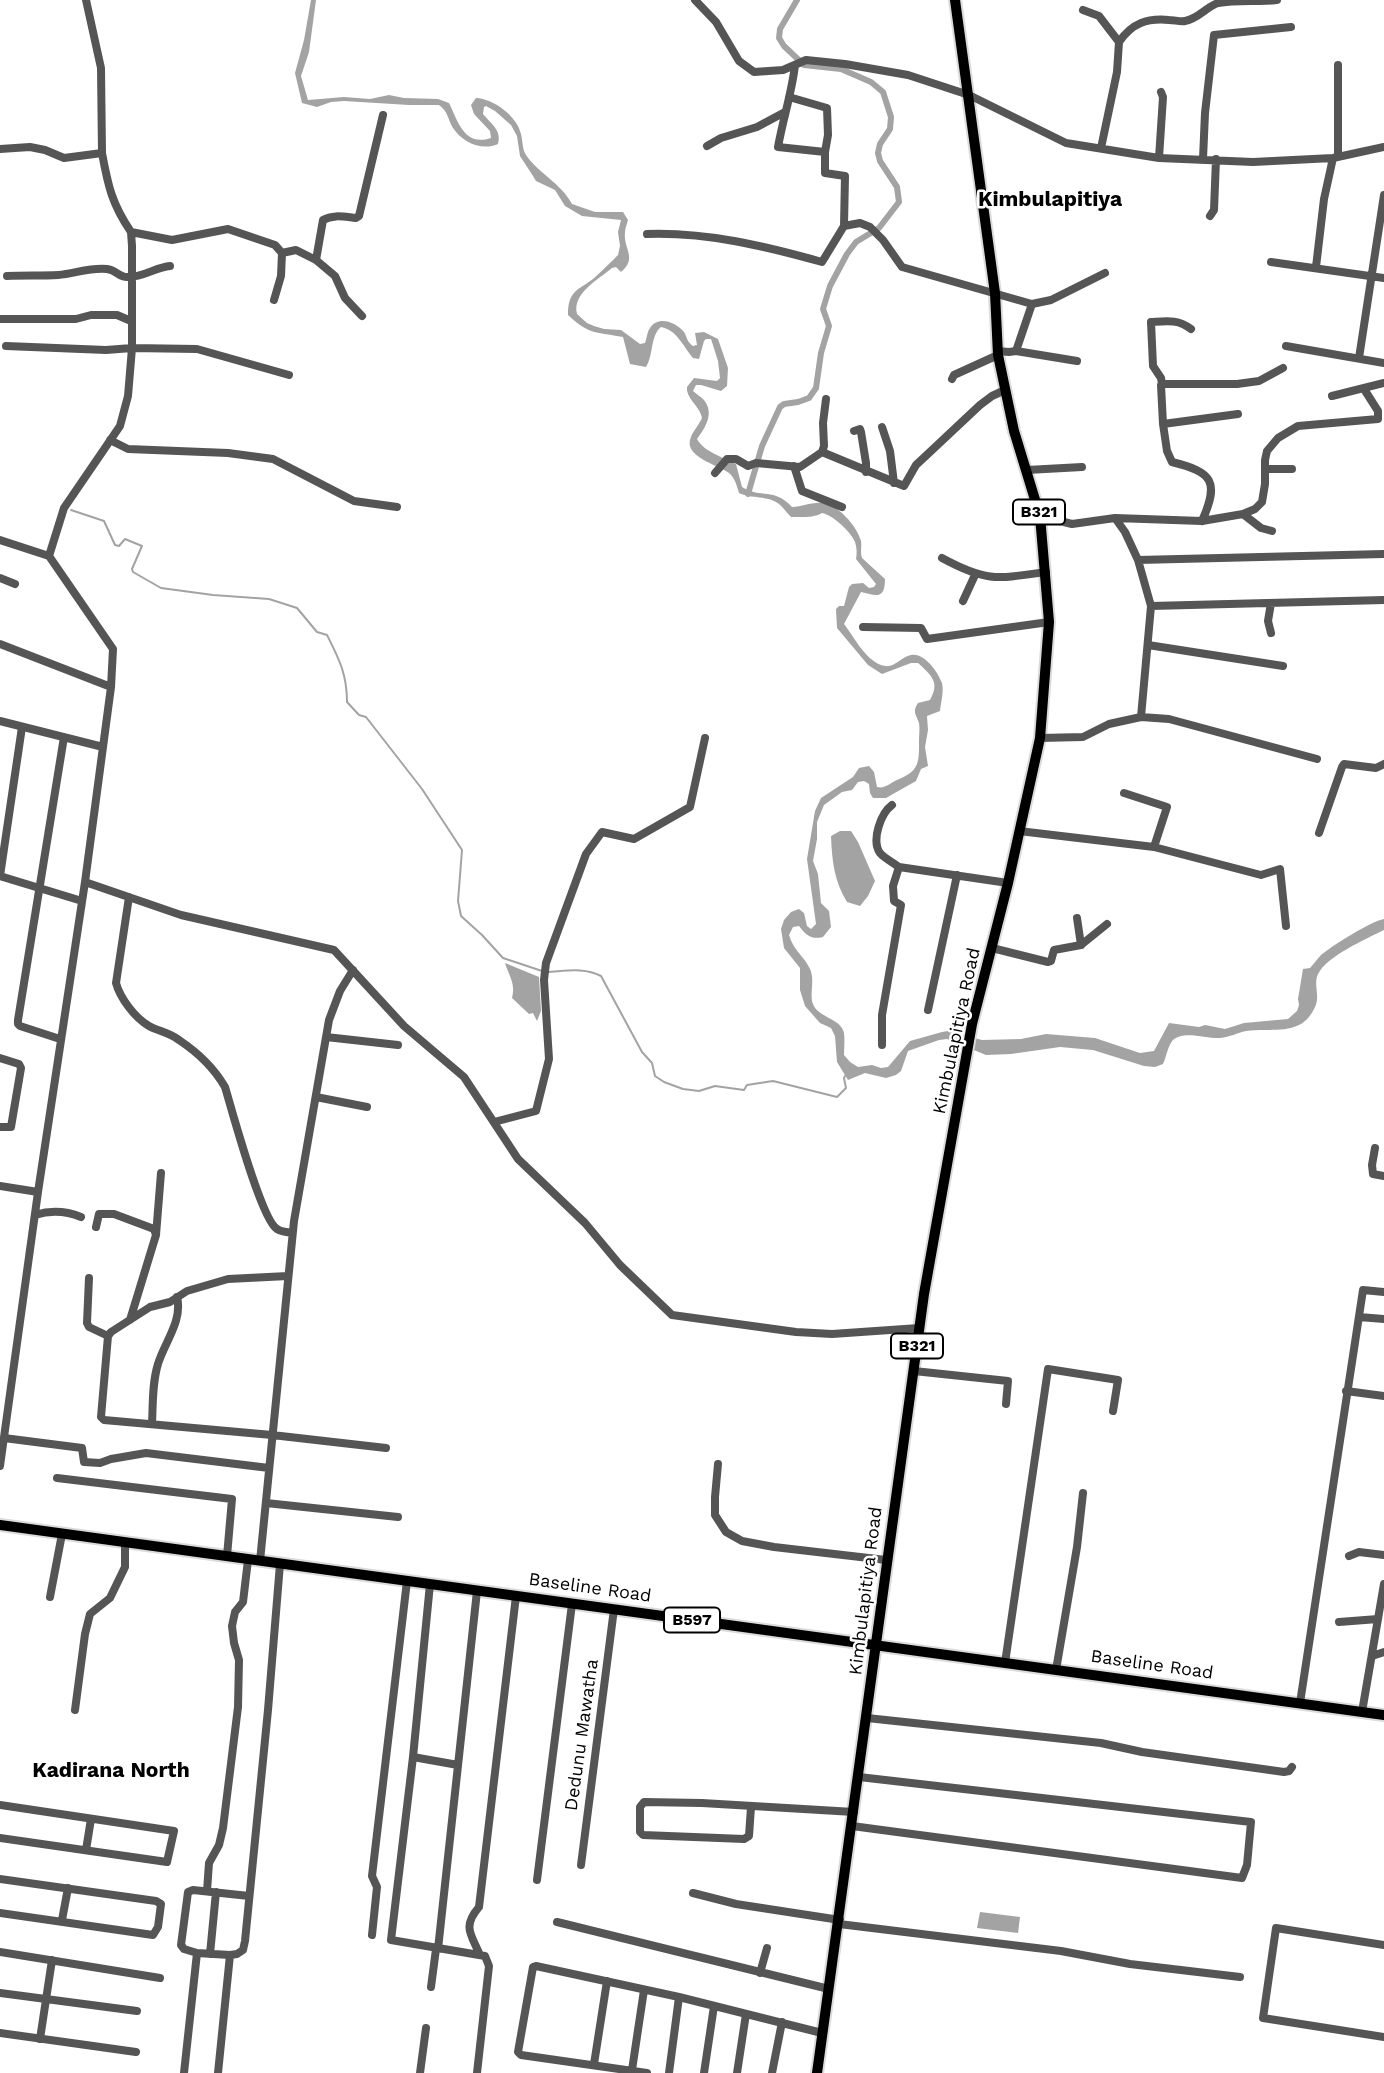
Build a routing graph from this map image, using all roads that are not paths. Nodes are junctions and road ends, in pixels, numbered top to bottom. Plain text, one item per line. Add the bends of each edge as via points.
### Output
1 (86, 0) edge
2 (695, 0) edge
3 (955, 0) edge
4 (1272, 0) edge
5 (1277, 0) edge
6 (1251, 1) edge
7 (1083, 10) dead end
8 (1291, 27) dead end
9 (1119, 42) junction
10 (800, 63) junction
11 (1338, 65) dead end
12 (1161, 92) dead end
13 (969, 95) junction
14 (789, 97) junction
15 (785, 112) junction
16 (383, 115) dead end
17 (707, 146) dead end
18 (1384, 147) edge
19 (1101, 148) junction
20 (0, 149) edge
21 (825, 152) junction
22 (102, 153) junction
23 (1158, 158) junction
24 (1335, 158) junction
25 (1203, 159) junction
26 (1216, 159) junction
27 (1384, 195) edge
28 (1210, 216) dead end
29 (844, 226) junction
30 (131, 232) junction
31 (647, 234) dead end
32 (282, 253) junction
33 (316, 260) junction
34 (1271, 262) dead end
35 (170, 266) dead end
36 (1316, 267) junction
37 (1105, 273) dead end
38 (7, 276) dead end
39 (1370, 276) junction
40 (132, 277) junction
41 (1384, 278) edge
42 (995, 293) junction
43 (274, 300) dead end
44 (1032, 304) junction
45 (362, 316) dead end
46 (0, 319) edge
47 (131, 321) junction
48 (1191, 330) dead end
49 (6, 346) dead end
50 (1286, 346) dead end
51 (132, 348) junction
52 (1016, 351) junction
53 (998, 353) junction
54 (1359, 358) junction
55 (1077, 361) dead end
56 (1384, 363) edge
57 (1283, 368) dead end
58 (289, 375) dead end
59 (952, 379) dead end
60 (1384, 383) edge
61 (1162, 384) junction
62 (1364, 389) junction
63 (1004, 390) junction
64 (1332, 396) dead end
65 (826, 399) dead end
66 (1238, 414) dead end
67 (1163, 424) junction
68 (882, 427) dead end
69 (854, 431) dead end
70 (110, 440) junction
71 (822, 452) junction
72 (794, 466) junction
73 (1082, 467) dead end
74 (1265, 469) junction
75 (1292, 469) dead end
76 (1027, 470) junction
77 (866, 471) junction
78 (715, 473) dead end
79 (894, 482) junction
80 (397, 507) dead end
81 (842, 507) dead end
82 (1243, 514) junction
83 (1040, 516) junction
84 (1115, 518) junction
85 (1202, 522) junction
86 (1272, 531) dead end
87 (0, 540) edge
88 (1384, 554) edge
89 (49, 556) junction
90 (942, 558) dead end
91 (1138, 559) junction
92 (1046, 572) junction
93 (975, 575) junction
94 (0, 578) edge
95 (15, 584) dead end
96 (1384, 600) edge
97 (963, 601) dead end
98 (1271, 603) junction
99 (1151, 606) junction
100 (1049, 622) junction
101 (863, 627) dead end
102 (1271, 633) dead end
103 (0, 644) edge
104 (1147, 645) junction
105 (1283, 666) dead end
106 (111, 687) junction
107 (1140, 717) junction
108 (0, 721) edge
109 (22, 727) junction
110 (64, 737) junction
111 (705, 738) dead end
112 (1041, 738) junction
113 (103, 747) junction
114 (1317, 759) dead end
115 (1384, 764) edge
116 (1124, 793) dead end
117 (892, 805) dead end
118 (1019, 831) junction
119 (1319, 833) dead end
120 (1154, 847) junction
121 (899, 867) junction
122 (957, 875) junction
123 (0, 876) edge
124 (85, 882) junction
125 (1008, 883) junction
126 (41, 887) junction
127 (129, 897) junction
128 (82, 901) junction
129 (1077, 918) dead end
130 (1107, 924) dead end
131 (1286, 926) dead end
132 (1081, 945) junction
133 (992, 948) junction
134 (354, 970) junction
135 (928, 1010) dead end
136 (326, 1037) junction
137 (60, 1039) junction
138 (398, 1045) dead end
139 (882, 1045) dead end
140 (0, 1058) edge
141 (316, 1097) junction
142 (367, 1107) dead end
143 (494, 1122) junction
144 (0, 1127) edge
145 (1375, 1148) dead end
146 (161, 1173) dead end
147 (1384, 1176) edge
148 (0, 1186) edge
149 (38, 1192) junction
150 (35, 1215) junction
151 (81, 1217) dead end
152 (96, 1227) dead end
153 (156, 1234) junction
154 (292, 1234) junction
155 (288, 1276) junction
156 (89, 1278) dead end
157 (1384, 1292) edge
158 (177, 1297) junction
159 (1359, 1317) junction
160 (1384, 1319) edge
161 (130, 1320) junction
162 (919, 1328) junction
163 (108, 1336) junction
164 (914, 1371) junction
165 (0, 1381) edge
166 (11, 1383) junction
167 (1346, 1391) junction
168 (1384, 1396) edge
169 (1006, 1404) dead end
170 (1113, 1411) dead end
171 (152, 1424) junction
172 (272, 1435) junction
173 (4, 1438) junction
174 (386, 1448) dead end
175 (718, 1464) dead end
176 (0, 1466) edge
177 (269, 1468) junction
178 (58, 1478) dead end
179 (1083, 1493) dead end
180 (266, 1503) junction
181 (398, 1517) dead end
182 (0, 1525) edge
183 (62, 1534) junction
184 (125, 1542) junction
185 (1384, 1555) edge
186 (227, 1556) junction
187 (1349, 1556) dead end
188 (248, 1559) junction
189 (886, 1560) junction
190 (260, 1561) junction
191 (280, 1564) junction
192 (407, 1581) junction
193 (430, 1584) junction
194 (1384, 1584) edge
195 (477, 1591) junction
196 (516, 1596) junction
197 (50, 1597) dead end
198 (572, 1604) junction
199 (614, 1609) junction
200 (1378, 1619) junction
201 (1339, 1622) dead end
202 (877, 1645) junction
203 (1384, 1652) edge
204 (1372, 1656) junction
205 (1005, 1663) junction
206 (1056, 1670) junction
207 (1300, 1703) junction
208 (75, 1710) dead end
209 (1363, 1712) junction
210 (1384, 1715) edge
211 (867, 1718) junction
212 (413, 1757) junction
213 (458, 1765) junction
214 (1292, 1768) dead end
215 (859, 1777) junction
216 (0, 1805) edge
217 (751, 1807) junction
218 (854, 1812) junction
219 (91, 1819) junction
220 (852, 1826) junction
221 (0, 1838) edge
222 (86, 1850) junction
223 (581, 1865) dead end
224 (0, 1879) edge
225 (537, 1880) dead end
226 (68, 1888) junction
227 (212, 1892) junction
228 (693, 1893) dead end
229 (249, 1896) junction
230 (0, 1913) edge
231 (62, 1920) junction
232 (558, 1922) dead end
233 (839, 1922) junction
234 (372, 1935) dead end
235 (1384, 1945) edge
236 (767, 1948) dead end
237 (437, 1949) junction
238 (0, 1952) edge
239 (197, 1953) junction
240 (210, 1954) junction
241 (230, 1955) junction
242 (480, 1955) junction
243 (52, 1960) junction
244 (760, 1973) junction
245 (1240, 1977) dead end
246 (160, 1978) dead end
247 (607, 1981) junction
248 (431, 1987) dead end
249 (829, 1989) junction
250 (644, 1990) junction
251 (0, 1993) edge
252 (679, 1997) junction
253 (46, 2000) junction
254 (714, 2006) junction
255 (137, 2011) dead end
256 (746, 2014) junction
257 (782, 2022) junction
258 (426, 2028) dead end
259 (0, 2033) edge
260 (822, 2033) junction
261 (1384, 2037) edge
262 (40, 2039) junction
263 (136, 2052) dead end
264 (594, 2064) junction
265 (632, 2070) junction
266 (184, 2073) edge
267 (218, 2073) edge
268 (421, 2073) edge
269 (477, 2073) edge
270 (647, 2073) edge
271 (669, 2073) edge
272 (704, 2073) edge
273 (737, 2073) edge
274 (772, 2073) edge
275 (817, 2073) edge

1 - 22 street via 101,68
2 - 10 street via 716,22 739,61 754,72 783,70
3 - 13 main road, Kimbulapitiya Road / B321
4 - 5 street
4 - 6 street
6 - 9 street via 1221,2 1185,21 1139,22
7 - 9 street via 1099,16
8 - 25 street via 1213,35
9 - 19 street
10 - 13 street via 845,64 908,75
10 - 14 street
11 - 24 street
12 - 23 street
13 - 19 street via 1066,144
13 - 42 main road, Kimbulapitiya Road / B321
14 - 15 street
14 - 21 street via 827,108
15 - 17 street
15 - 21 street via 778,147
16 - 33 street via 359,216 325,218
18 - 24 street
19 - 23 street
20 - 22 street via 45,150 64,158
21 - 29 street via 825,173 845,176
22 - 30 street via 116,210
23 - 25 street
24 - 26 street
24 - 36 street via 1324,199
25 - 26 street
26 - 28 street
27 - 39 street
29 - 31 street via 822,262 714,237
29 - 42 street via 860,223 870,227 902,267
30 - 32 street via 172,240 228,229 275,245
30 - 40 street
32 - 33 street via 296,250
32 - 43 street via 285,277
33 - 45 street via 335,276 345,299
34 - 36 street
35 - 40 street
36 - 39 street
37 - 44 street via 1051,300
38 - 40 street via 100,269
39 - 41 street
39 - 54 street
40 - 47 street
42 - 44 street
42 - 53 main road, Kimbulapitiya Road / B321
44 - 52 street
46 - 47 street via 117,315
47 - 51 street
48 - 61 street via 1172,321 1151,322 1153,366
49 - 51 street
50 - 54 street
51 - 58 street via 197,349
51 - 70 street via 128,396 120,426
52 - 53 street
52 - 55 street
53 - 59 street
53 - 63 main road, Kimbulapitiya Road / B321
54 - 56 street
57 - 61 street via 1259,381 1237,384
60 - 62 street
61 - 67 street
62 - 64 street
62 - 74 street via 1378,419 1291,429 1267,451
63 - 76 main road, Kimbulapitiya Road / B321
63 - 79 street via 980,405 916,465 904,486
65 - 71 street
66 - 67 street
67 - 85 street via 1172,462 1193,467 1210,481 1211,496
68 - 79 street
69 - 77 street via 861,432
70 - 80 street via 128,449 273,459 354,501
70 - 89 street via 64,508
71 - 72 street via 800,467
71 - 77 street
72 - 78 street via 748,466 727,459
72 - 81 street via 802,491
73 - 76 street
74 - 75 street
74 - 82 street via 1262,502
76 - 83 main road, Kimbulapitiya Road / B321
77 - 79 street
82 - 85 street
82 - 86 street
83 - 84 street via 1072,524
83 - 92 main road, Kimbulapitiya Road / B321
84 - 85 street
84 - 91 street
87 - 89 street
88 - 91 street
89 - 106 street via 113,649
90 - 93 street
91 - 99 street
92 - 93 street via 1000,578
92 - 100 main road, Kimbulapitiya Road / B321
93 - 97 street
94 - 95 street
96 - 98 street
98 - 99 street
98 - 102 street via 1265,623
99 - 104 street
100 - 101 street via 927,639 921,628
100 - 112 main road, Kimbulapitiya Road / B321
103 - 106 street
104 - 105 street
104 - 107 street
106 - 113 street
107 - 112 street via 1109,724 1083,737
107 - 114 street via 1169,719
108 - 109 street
109 - 110 street
109 - 123 street
110 - 113 street
110 - 126 street
111 - 143 street via 690,807 634,839 602,832 586,854 546,963 549,1059 536,1111
112 - 118 main road, Kimbulapitiya Road / B321
113 - 124 street
115 - 119 street via 1376,768 1344,764
116 - 120 street via 1167,807
117 - 121 street via 884,811 876,840 880,853
118 - 120 street
118 - 125 main road, Kimbulapitiya Road / B321
120 - 131 street via 1261,875 1280,869
121 - 122 street
121 - 139 street via 893,886 894,901 901,905 882,1015
122 - 125 street
122 - 135 street
123 - 126 street
124 - 127 street
124 - 128 street
125 - 133 main road, Kimbulapitiya Road / B321
126 - 128 street
126 - 137 street via 18,1024
127 - 134 street via 181,915 334,950
127 - 154 street via 118,990 148,1026 178,1038 219,1077 258,1196 277,1230
128 - 137 street
129 - 132 street
130 - 132 street
132 - 133 street via 1054,950 1048,962
133 - 162 main road, Kimbulapitiya Road / B321 via 967,1049
134 - 136 street via 340,991
134 - 143 street via 404,1026 464,1077
136 - 138 street
136 - 141 street
137 - 149 street
140 - 144 street via 21,1068 11,1127
141 - 142 street
141 - 154 street
143 - 162 street via 518,1159 672,1315 832,1334
145 - 147 street via 1373,1174
146 - 153 street
148 - 149 street
149 - 150 street
150 - 151 street via 65,1212
150 - 166 street
152 - 153 street via 99,1214 114,1214 154,1229
153 - 161 street
154 - 155 street
155 - 158 street via 228,1279
155 - 172 street
156 - 163 street via 87,1324
157 - 159 street via 1363,1290
158 - 161 street
158 - 171 street via 180,1306 158,1361
159 - 160 street
159 - 167 street
161 - 163 street
162 - 164 main road, Kimbulapitiya Road / B321
163 - 171 street via 101,1417
164 - 169 street via 1008,1381
164 - 189 main road, Kimbulapitiya Road / B321
165 - 166 street
166 - 173 street
167 - 168 street
167 - 207 street
170 - 205 street via 1118,1380 1048,1369
171 - 172 street
172 - 174 street
172 - 177 street
173 - 176 street
173 - 177 street via 82,1448 84,1462 146,1453
175 - 189 street via 715,1515 726,1532 741,1541
177 - 180 street
178 - 186 street via 232,1499
179 - 206 street
180 - 181 street
180 - 190 street
182 - 183 main road, Baseline Road / B597
183 - 184 main road, Baseline Road / B597
183 - 197 street
184 - 186 main road, Baseline Road / B597
184 - 208 street via 125,1567 110,1598 90,1614
185 - 187 street via 1359,1552
186 - 188 main road, Baseline Road / B597
188 - 190 main road, Baseline Road / B597
188 - 227 street via 243,1602 232,1626 239,1660 238,1707 223,1828 209,1863
189 - 202 main road, Kimbulapitiya Road / B321
190 - 191 main road, Baseline Road / B597
191 - 192 main road, Baseline Road / B597
191 - 229 street
192 - 193 main road, Baseline Road / B597
192 - 234 street via 372,1876 377,1887
193 - 195 main road, Baseline Road / B597
193 - 212 street
194 - 200 street
195 - 196 main road, Baseline Road / B597
195 - 213 street
196 - 198 main road, Baseline Road / B597
196 - 242 street via 479,1907 469,1925
198 - 199 main road, Baseline Road / B597
198 - 225 street
199 - 202 main road, Baseline Road / B597
199 - 223 street, Dedunu Mawatha
200 - 201 street
200 - 204 street
202 - 205 main road, Baseline Road / B597
202 - 211 main road, Kimbulapitiya Road / B321
203 - 204 street
204 - 209 street
205 - 206 main road, Baseline Road / B597
206 - 207 main road, Baseline Road / B597
207 - 209 main road, Baseline Road / B597
209 - 210 main road, Baseline Road / B597
211 - 214 street via 1101,1742 1284,1772
211 - 215 main road, Kimbulapitiya Road / B321
212 - 213 street
212 - 237 street via 391,1940
213 - 237 street
215 - 218 main road, Kimbulapitiya Road / B321
215 - 220 street via 1251,1822 1249,1851 1242,1878
216 - 219 street
217 - 217 street via 644,1802 640,1829 643,1835 744,1839 749,1836
217 - 218 street
218 - 220 main road, Kimbulapitiya Road / B321
219 - 222 street
219 - 222 street via 173,1831 167,1862
220 - 233 main road, Kimbulapitiya Road / B321
221 - 222 street
224 - 226 street
226 - 231 street
226 - 231 street via 159,1902 160,1916 153,1935
227 - 229 street
227 - 239 street via 193,1890 187,1894 181,1945
227 - 240 street
228 - 233 street
229 - 241 street via 243,1950
230 - 231 street
232 - 244 street
233 - 245 street
233 - 249 main road, Kimbulapitiya Road / B321
235 - 261 street via 1276,1928 1263,2018
236 - 244 street
237 - 242 street
237 - 248 street
238 - 243 street
239 - 240 street
239 - 266 street
240 - 241 street
241 - 267 street
242 - 269 street via 489,1966
243 - 246 street
243 - 253 street
244 - 249 street
247 - 250 street
247 - 264 street
247 - 264 street via 533,1967 518,2052
249 - 260 main road, Kimbulapitiya Road / B321
250 - 252 street
250 - 265 street
251 - 253 street
252 - 254 street
252 - 271 street
253 - 255 street
253 - 262 street
254 - 256 street
254 - 272 street
256 - 257 street
256 - 273 street
257 - 260 street
257 - 274 street
258 - 268 street
259 - 262 street
260 - 275 main road, Kimbulapitiya Road / B321
262 - 263 street
264 - 265 street
265 - 270 street

